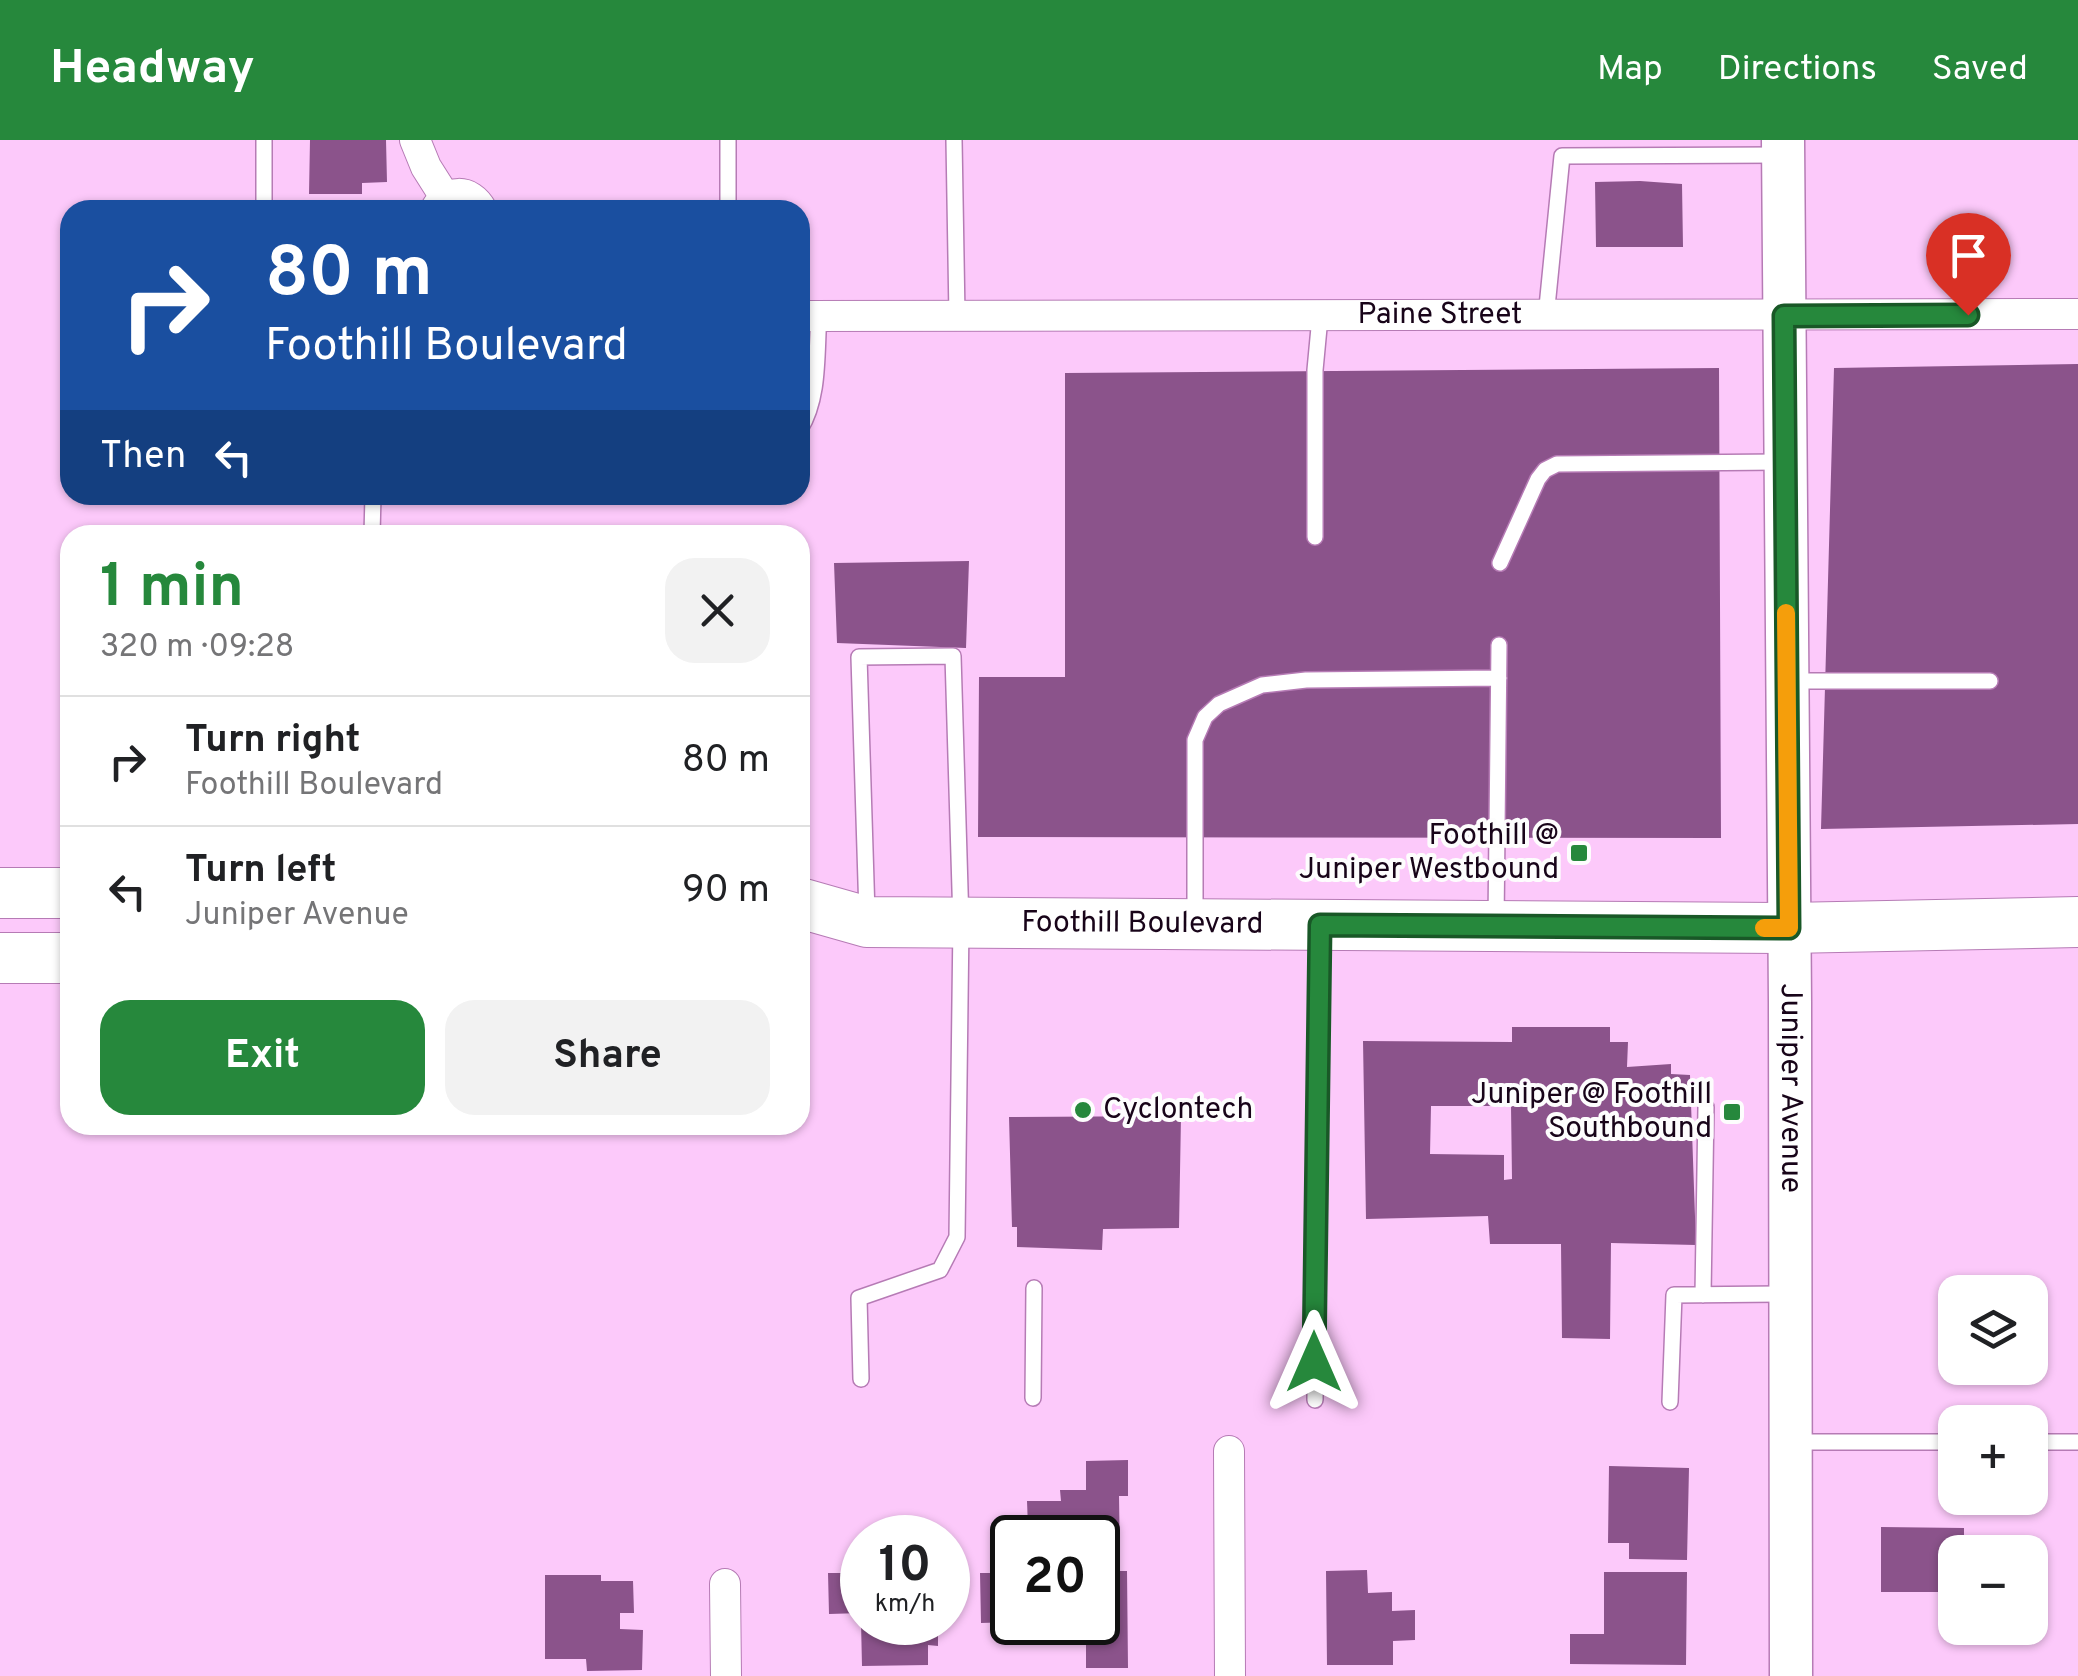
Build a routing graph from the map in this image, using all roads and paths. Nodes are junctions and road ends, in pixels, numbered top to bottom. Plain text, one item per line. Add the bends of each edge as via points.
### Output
1 (264, 140) edge
2 (415, 140) edge
3 (728, 140) edge
4 (954, 140) edge
5 (1783, 147) edge
6 (264, 200) edge
7 (438, 200) edge
8 (448, 200) edge
9 (473, 200) edge
10 (728, 200) edge
11 (2078, 314) edge
12 (810, 316) edge
13 (956, 316) junction
14 (1320, 316) junction
15 (1546, 316) junction
16 (1784, 316) junction
17 (810, 334) edge
18 (810, 406) edge
19 (1785, 462) junction
20 (1315, 537) dead end
21 (1500, 563) dead end
22 (1499, 645) dead end
23 (1499, 678) junction
24 (1787, 681) junction
25 (1990, 682) dead end
26 (60, 893) edge
27 (0, 894) edge
28 (810, 906) edge
29 (868, 922) junction
30 (2078, 922) edge
31 (961, 923) junction
32 (1196, 924) junction
33 (1320, 925) junction
34 (1496, 926) junction
35 (1789, 928) junction
36 (810, 936) edge
37 (0, 958) edge
38 (60, 958) edge
39 (1706, 1108) dead end
40 (1034, 1288) dead end
41 (1790, 1294) junction
42 (1704, 1295) junction
43 (860, 1379) dead end
44 (1033, 1398) dead end
45 (1315, 1400) dead end
46 (1670, 1402) dead end
47 (1790, 1442) junction
48 (1938, 1442) edge
49 (2048, 1442) edge
50 (2078, 1442) edge
51 (1229, 1450) dead end
52 (724, 1584) dead end
53 (726, 1676) edge
54 (1230, 1676) edge
55 (1791, 1676) edge

1 - 6 lane
2 - 7 street
3 - 10 lane
4 - 13 lane
5 - 15 lane via 1562,156
5 - 16 street, Juniper Avenue
8 - 9 street via 461,193
11 - 16 street, Paine Street
12 - 13 street, Paine Street
13 - 14 street, Paine Street
14 - 15 street, Paine Street
14 - 20 lane
15 - 16 street, Paine Street
16 - 19 street, Juniper Avenue
17 - 18 lane
19 - 21 lane via 1556,464 1538,479
19 - 24 street, Juniper Avenue
22 - 23 lane
23 - 32 lane via 1306,680 1262,685 1220,704 1205,717 1196,740
23 - 34 lane
24 - 25 lane
24 - 35 street, Juniper Avenue
26 - 27 main road
28 - 29 main road, Foothill Boulevard
29 - 31 main road, Foothill Boulevard
29 - 31 lane via 859,657 952,656
29 - 36 main road, Foothill Boulevard
30 - 35 main road, Foothill Boulevard
31 - 32 main road, Foothill Boulevard
31 - 43 lane via 957,1238 940,1270 859,1298
32 - 33 main road, Foothill Boulevard
33 - 34 main road, Foothill Boulevard
33 - 45 lane
34 - 35 main road, Foothill Boulevard
35 - 41 street, Juniper Avenue
37 - 38 main road
39 - 42 lane
40 - 44 lane
41 - 42 lane
41 - 47 street, Juniper Avenue
42 - 46 lane via 1674,1295
47 - 48 lane
47 - 55 street, Juniper Avenue
49 - 50 lane
51 - 54 street
52 - 53 street

